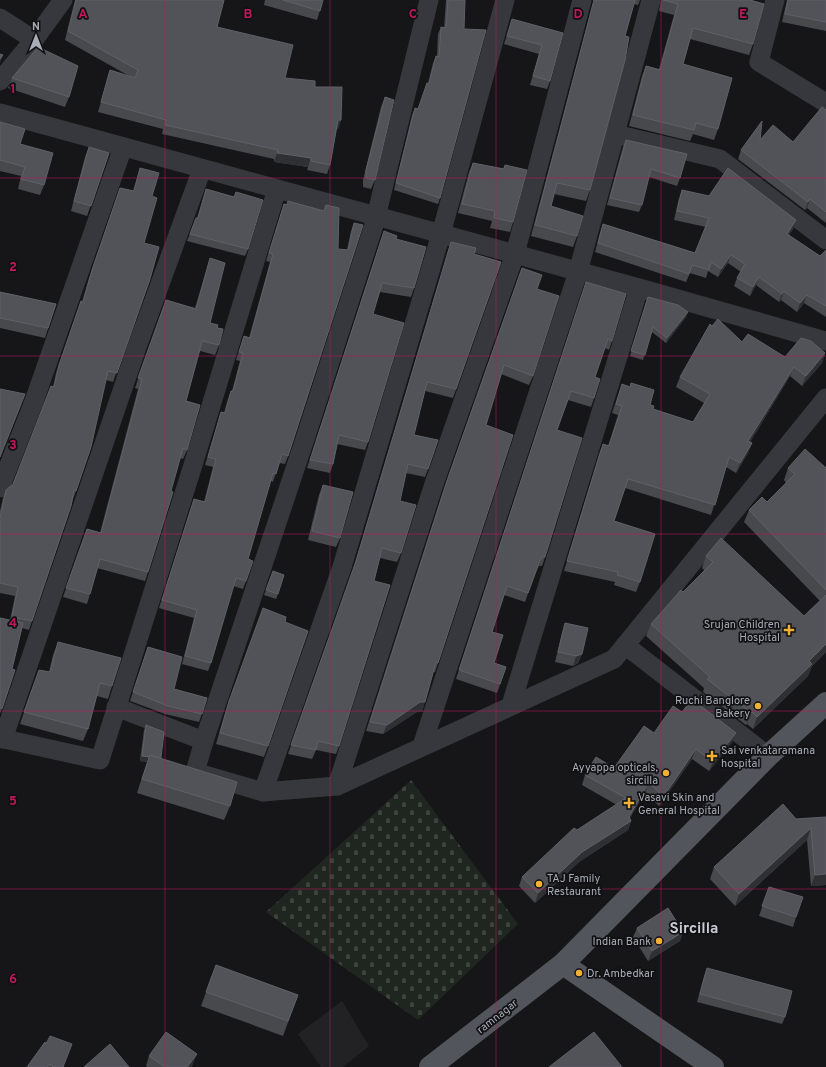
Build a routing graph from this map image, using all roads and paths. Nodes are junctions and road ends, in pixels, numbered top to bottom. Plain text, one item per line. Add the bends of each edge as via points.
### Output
1 (63, 0) edge
2 (429, 0) edge
3 (505, 0) edge
4 (582, 0) edge
5 (651, 0) edge
6 (775, 0) edge
7 (0, 18) edge
8 (34, 40) junction
9 (0, 81) edge
10 (826, 103) edge
11 (0, 113) edge
12 (615, 134) junction
13 (123, 147) junction
14 (202, 169) junction
15 (277, 189) junction
16 (376, 216) junction
17 (441, 234) junction
18 (826, 240) edge
19 (515, 254) junction
20 (578, 272) junction
21 (639, 288) junction
22 (826, 341) edge
23 (826, 398) edge
24 (0, 488) edge
25 (625, 645) junction
26 (826, 703) edge
27 (511, 705) junction
28 (116, 707) junction
29 (1, 739) edge
30 (204, 741) junction
31 (422, 746) junction
32 (768, 756) junction
33 (337, 786) junction
34 (264, 792) junction
35 (563, 964) junction
36 (430, 1067) edge
37 (714, 1067) edge

1 - 8 street
2 - 16 street
3 - 17 street
4 - 19 street
5 - 12 street
6 - 10 street via 758,62
7 - 8 street
8 - 9 street
11 - 13 street
12 - 18 street via 720,159
12 - 20 street
13 - 14 street
13 - 24 street via 33,404
14 - 15 street
14 - 29 street via 137,347
15 - 16 street
15 - 28 street via 194,465
16 - 17 street
16 - 30 street
17 - 19 street
17 - 34 street via 342,567
19 - 20 street
19 - 33 street via 434,484
20 - 21 street
20 - 31 street
21 - 22 street
21 - 27 street
23 - 25 street
25 - 27 street via 614,659
25 - 32 street
26 - 32 main road, ramnagar
27 - 31 street
28 - 29 street via 100,760
28 - 30 street
30 - 34 street via 195,772
31 - 33 street
32 - 35 main road, ramnagar
33 - 34 street
35 - 36 main road, ramnagar
35 - 37 main road

